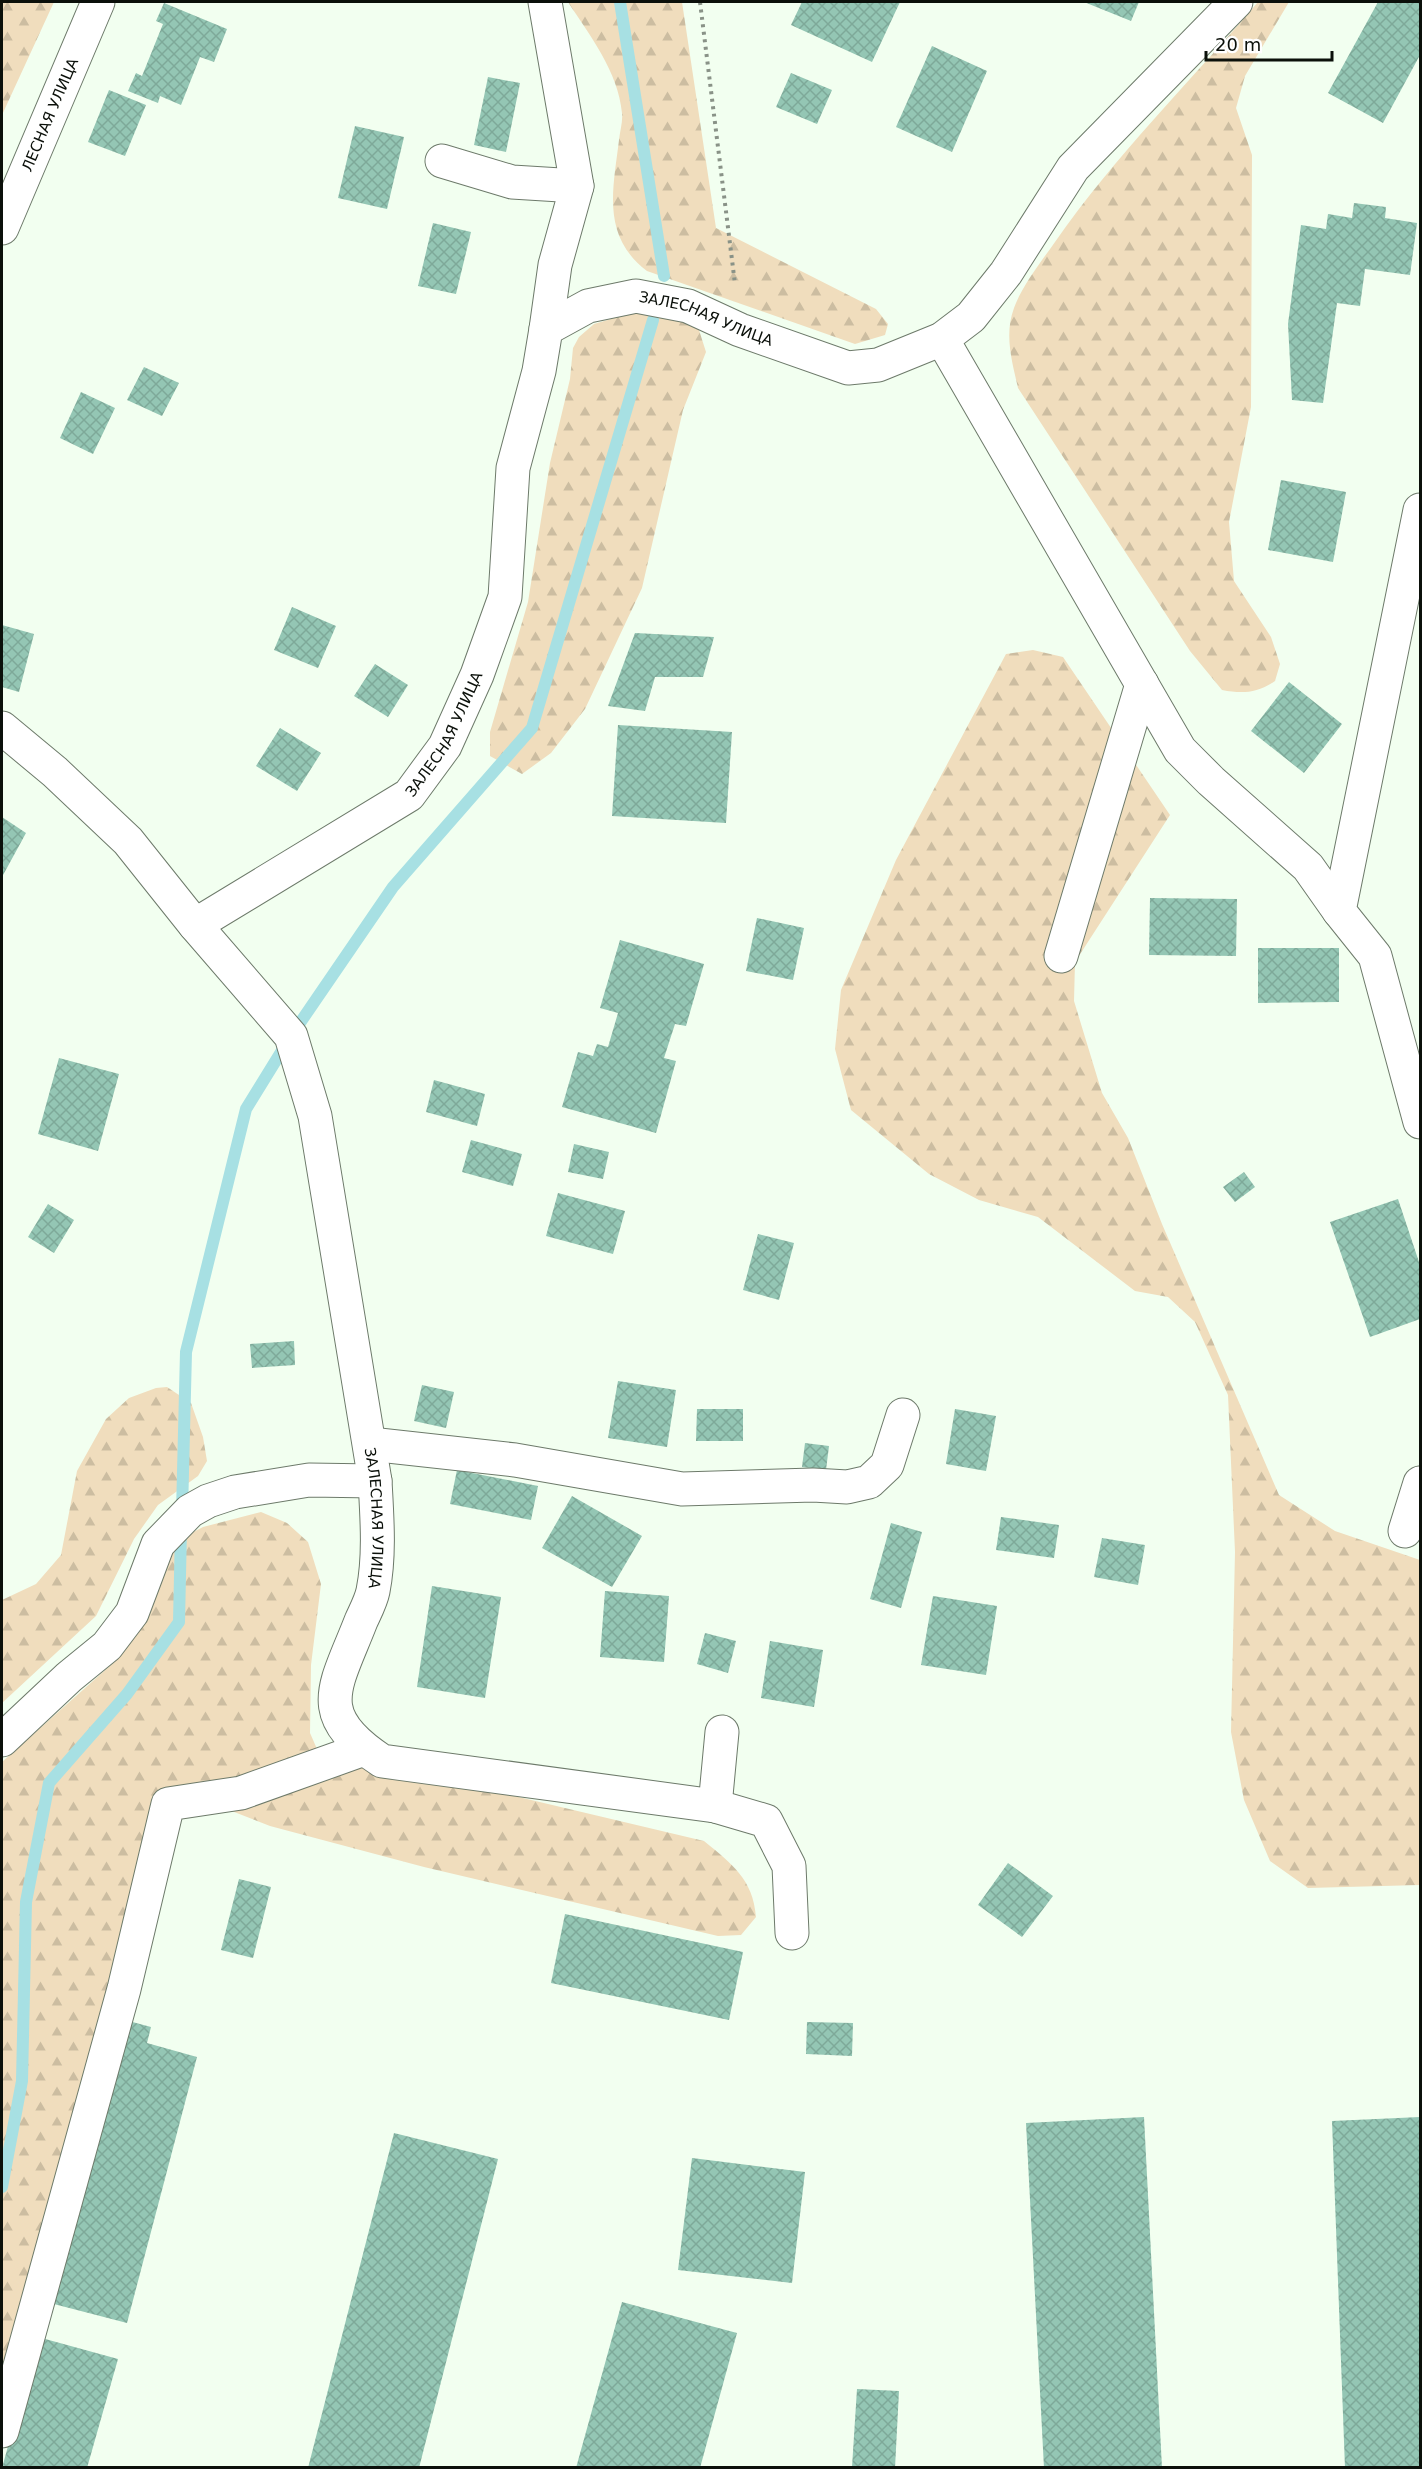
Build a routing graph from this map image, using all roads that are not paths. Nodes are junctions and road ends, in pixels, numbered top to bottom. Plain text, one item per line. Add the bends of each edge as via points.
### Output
1 (98, 2) edge
2 (544, 2) edge
3 (1236, 2) edge
4 (442, 162) dead end
5 (577, 186) junction
6 (2, 228) edge
7 (546, 329) junction
8 (942, 339) junction
9 (1420, 510) edge
10 (1142, 684) junction
11 (2, 728) edge
12 (1339, 911) junction
13 (195, 925) junction
14 (1061, 956) dead end
15 (1420, 1122) edge
16 (903, 1415) dead end
17 (370, 1444) junction
18 (375, 1481) junction
19 (1420, 1483) edge
20 (1405, 1531) dead end
21 (722, 1732) dead end
22 (2, 1740) edge
23 (364, 1749) junction
24 (715, 1806) junction
25 (792, 1933) dead end
26 (2, 2431) edge

1 - 6 street, ЛЕСНАЯ УЛИЦА
2 - 5 street
3 - 8 street, ЗАЛЕСНАЯ УЛИЦА via 1073,168 1006,273 971,317
4 - 5 street via 512,182
5 - 7 street via 555,265
7 - 8 street, ЗАЛЕСНАЯ УЛИЦА via 588,306 636,296 688,306 740,330 848,368 878,365
7 - 13 street, ЗАЛЕСНАЯ УЛИЦА via 513,468 505,597 445,747 409,795
8 - 10 street
9 - 12 street
10 - 12 street via 1180,750 1308,867
10 - 14 street
11 - 13 street, ЗАЛЕСНАЯ УЛИЦА via 128,841
12 - 15 street via 1375,956
13 - 17 street, ЗАЛЕСНАЯ УЛИЦА via 291,1036 315,1116
16 - 17 street via 887,1466 869,1482 847,1487 682,1489 515,1460
17 - 18 street, ЗАЛЕСНАЯ УЛИЦА
18 - 22 street via 309,1480 235,1492 190,1511 158,1544 132,1613 107,1646
18 - 23 street, ЗАЛЕСНАЯ УЛИЦА via 378,1528 372,1592 333,1691 341,1727
19 - 20 street
21 - 24 street
23 - 24 street, ЗАЛЕСНАЯ УЛИЦА via 382,1761
23 - 26 street via 241,1793 168,1804 124,1989
24 - 25 street, ЗАЛЕСНАЯ УЛИЦА via 766,1821 789,1866

